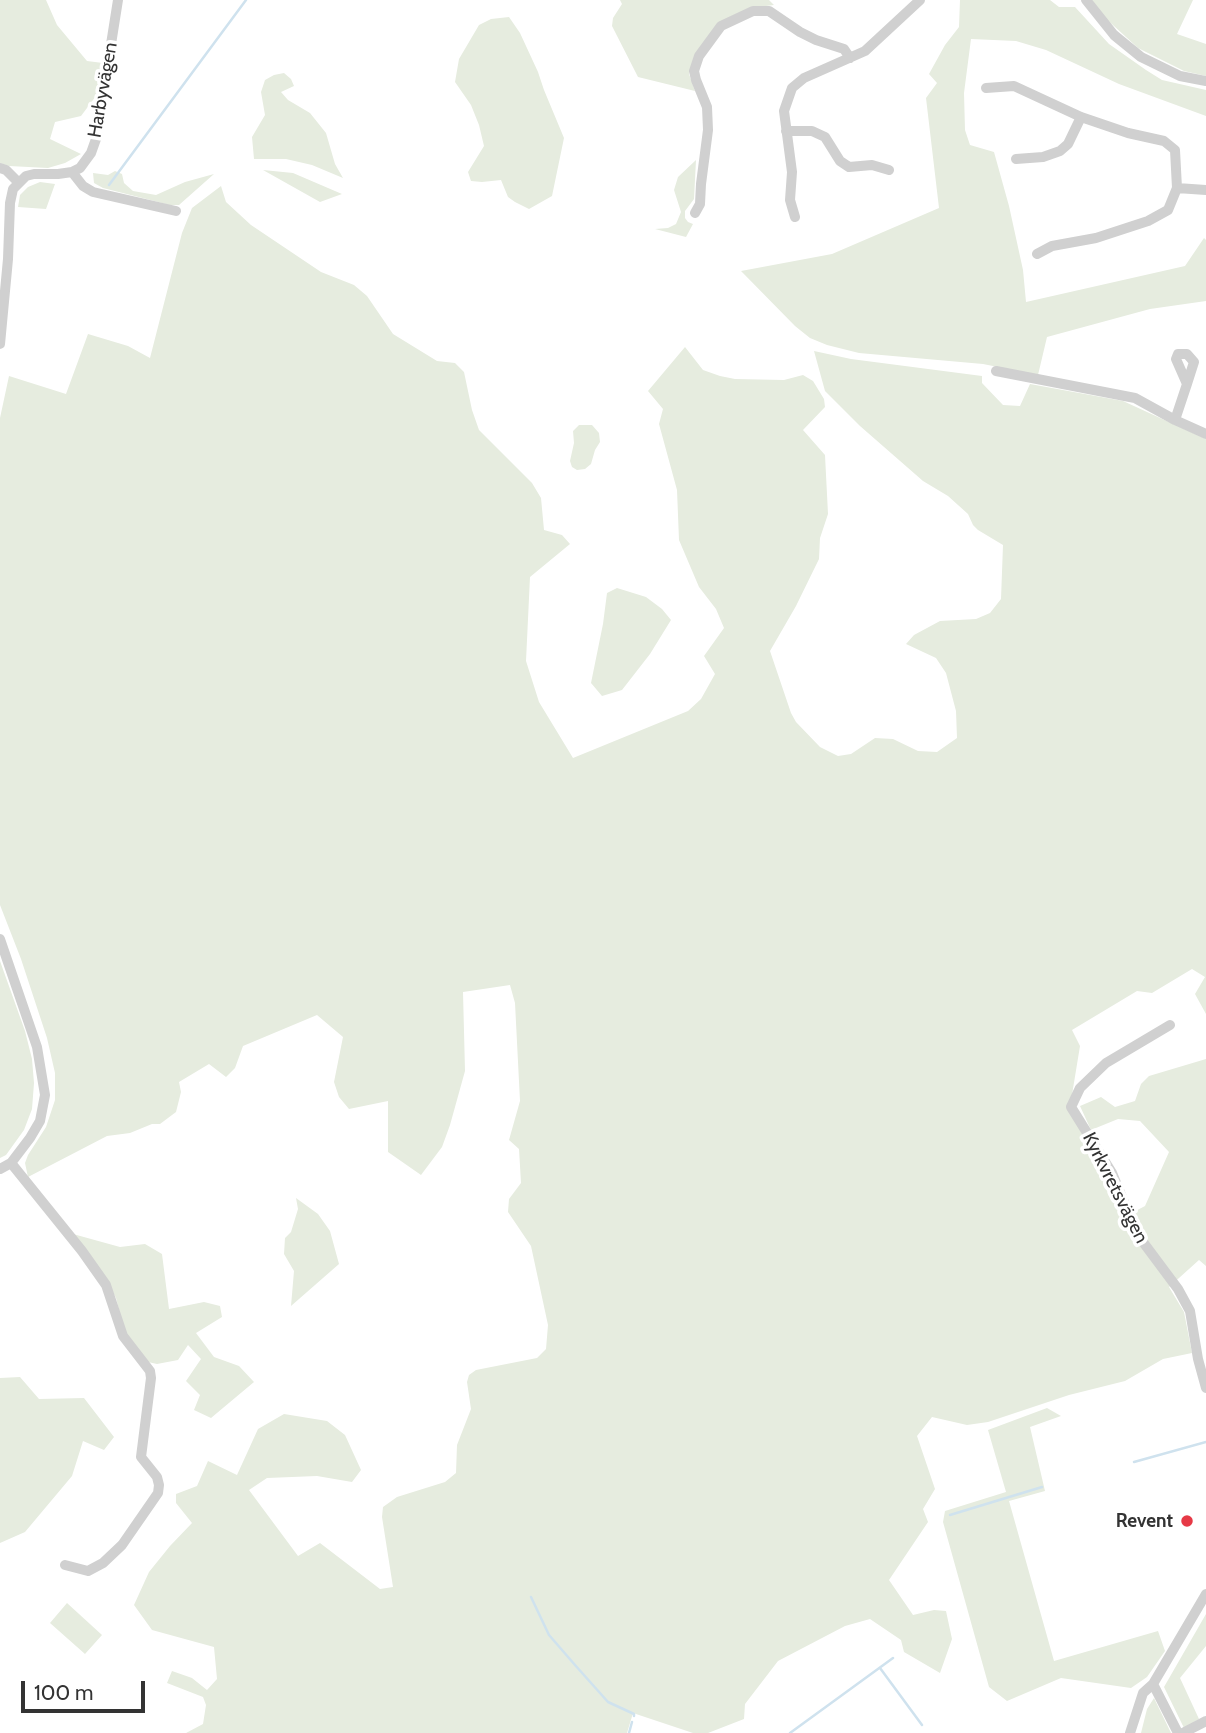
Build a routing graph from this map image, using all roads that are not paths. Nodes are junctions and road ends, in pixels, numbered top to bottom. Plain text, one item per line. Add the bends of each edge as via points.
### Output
1 (118, 0) edge
2 (920, 0) edge
3 (1086, 0) edge
4 (850, 58) junction
5 (1206, 81) edge
6 (986, 88) dead end
7 (1081, 117) junction
8 (786, 131) junction
9 (1016, 159) dead end
10 (0, 168) edge
11 (889, 170) dead end
12 (72, 172) junction
13 (19, 182) junction
14 (1177, 188) junction
15 (1206, 190) edge
16 (176, 211) dead end
17 (695, 213) dead end
18 (795, 217) dead end
19 (1037, 254) dead end
20 (0, 344) edge
21 (996, 371) dead end
22 (1187, 384) dead end
23 (1175, 420) junction
24 (1206, 435) edge
25 (0, 939) edge
26 (1170, 1025) dead end
27 (10, 1163) junction
28 (0, 1169) edge
29 (1206, 1388) edge
30 (65, 1565) dead end
31 (1206, 1594) edge
32 (1153, 1684) junction
33 (1206, 1721) edge
34 (1130, 1733) edge
35 (1181, 1733) edge

1 - 12 street, Harbyvägen via 96,139 91,153
2 - 4 street via 864,51
3 - 5 street via 1114,35 1140,57 1180,76
4 - 8 street via 792,88 784,111
4 - 17 street via 844,49 800,32 769,11 753,10 721,26 694,71 707,107 708,130 700,204
6 - 7 street via 1014,86
7 - 9 street via 1060,151
7 - 14 street via 1164,141 1175,150
8 - 11 street via 813,131 825,137 849,167 872,165
8 - 18 street
10 - 13 street
12 - 13 street via 34,174
12 - 16 street via 93,192
13 - 20 street via 10,203
14 - 15 street
14 - 19 street via 1168,210 1160,215
21 - 23 street via 1135,398
22 - 23 street
23 - 24 street
25 - 27 street via 37,1047 44,1095 40,1121
26 - 29 street, Kyrkvretsvägen via 1106,1063 1080,1088 1071,1107 1112,1173 1137,1234 1190,1311
27 - 28 street
27 - 30 street via 106,1284 123,1336 151,1378 141,1457 157,1477 158,1493 122,1545 103,1563 88,1571
31 - 32 street
32 - 34 street via 1143,1693
32 - 35 street
33 - 35 street

